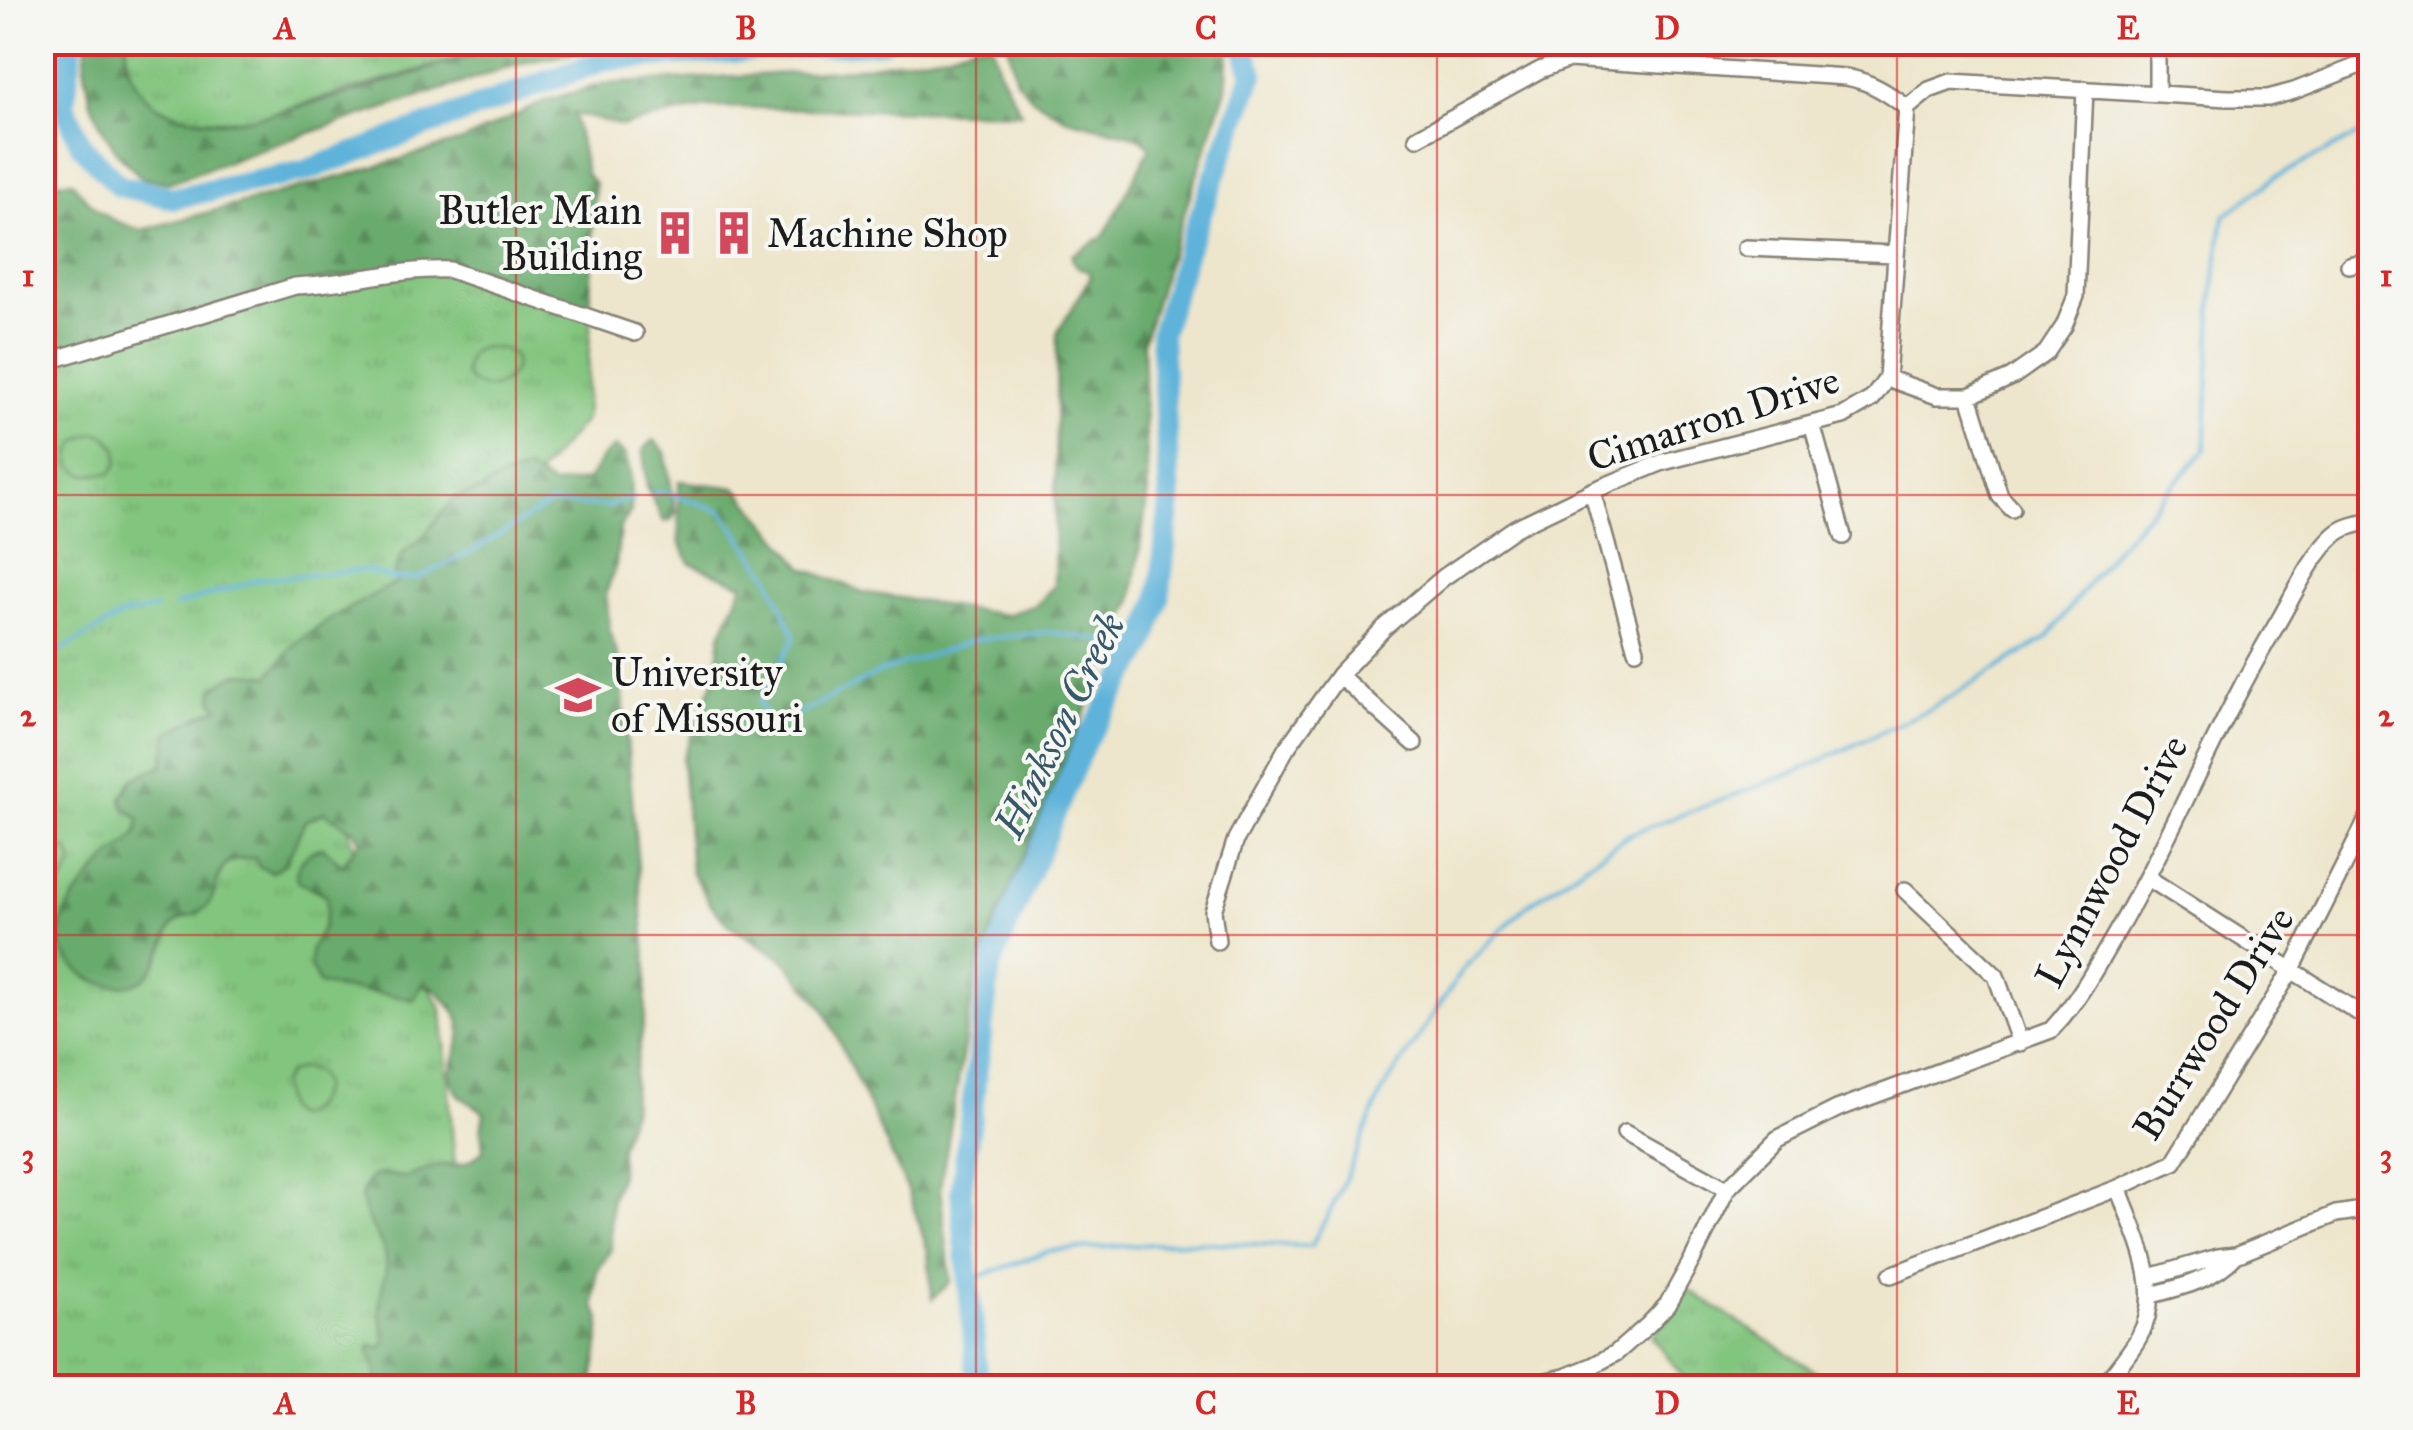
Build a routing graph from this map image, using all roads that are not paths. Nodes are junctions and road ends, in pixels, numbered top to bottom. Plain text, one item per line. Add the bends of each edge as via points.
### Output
1 (2158, 42) edge
2 (2370, 61) edge
3 (2084, 89) junction
4 (2157, 92) junction
5 (1907, 108) junction
6 (1416, 138) dead end
7 (1746, 248) dead end
8 (1894, 254) junction
9 (2370, 260) edge
10 (2349, 266) dead end
11 (635, 332) dead end
12 (42, 363) edge
13 (1886, 378) junction
14 (1969, 396) junction
15 (1812, 424) junction
16 (1592, 491) junction
17 (2012, 509) dead end
18 (2370, 522) edge
19 (1843, 536) dead end
20 (1636, 650) dead end
21 (1339, 675) junction
22 (1414, 743) dead end
23 (2370, 814) edge
24 (2148, 878) junction
25 (1905, 890) dead end
26 (1217, 941) dead end
27 (2292, 969) junction
28 (2370, 1020) edge
29 (2020, 1043) junction
30 (1625, 1133) dead end
31 (2118, 1188) junction
32 (1727, 1189) junction
33 (2370, 1210) edge
34 (2236, 1255) junction
35 (1891, 1276) dead end
36 (2150, 1277) junction
37 (2151, 1296) junction
38 (1514, 1388) edge
39 (2102, 1388) edge

1 - 4 street
2 - 4 street via 2268,98
3 - 4 street
3 - 5 street via 1951,82
3 - 14 street via 2076,296 2046,353
5 - 6 street via 1886,91 1846,77 1570,59
5 - 8 street, Cimarron Drive
7 - 8 street
8 - 13 street, Cimarron Drive
9 - 10 street
11 - 12 street via 450,270 430,270 296,286
13 - 14 street via 1937,396
13 - 15 street, Cimarron Drive via 1872,398
14 - 17 street via 2000,496
15 - 16 street, Cimarron Drive via 1663,462
15 - 19 street
16 - 20 street
16 - 21 street, Cimarron Drive via 1515,528 1444,577
18 - 24 street, Lynnwood Drive via 2340,531 2304,578 2251,666
21 - 22 street
21 - 26 street, Cimarron Drive via 1286,748 1236,839 1213,910
23 - 27 street, Burrwood Drive
24 - 27 street
24 - 29 street, Lynnwood Drive via 2072,1008 2051,1030
25 - 29 street via 1996,976
27 - 28 street
27 - 31 street, Burrwood Drive via 2174,1162
29 - 32 street, Lynnwood Drive via 1837,1109 1777,1138
30 - 32 street
31 - 35 street, Burrwood Drive
31 - 36 street
32 - 38 street, Lynnwood Drive via 1667,1305 1648,1326 1592,1366
33 - 34 street via 2336,1214
34 - 36 street
34 - 37 street via 2202,1280
36 - 37 street
37 - 39 street via 2140,1336

